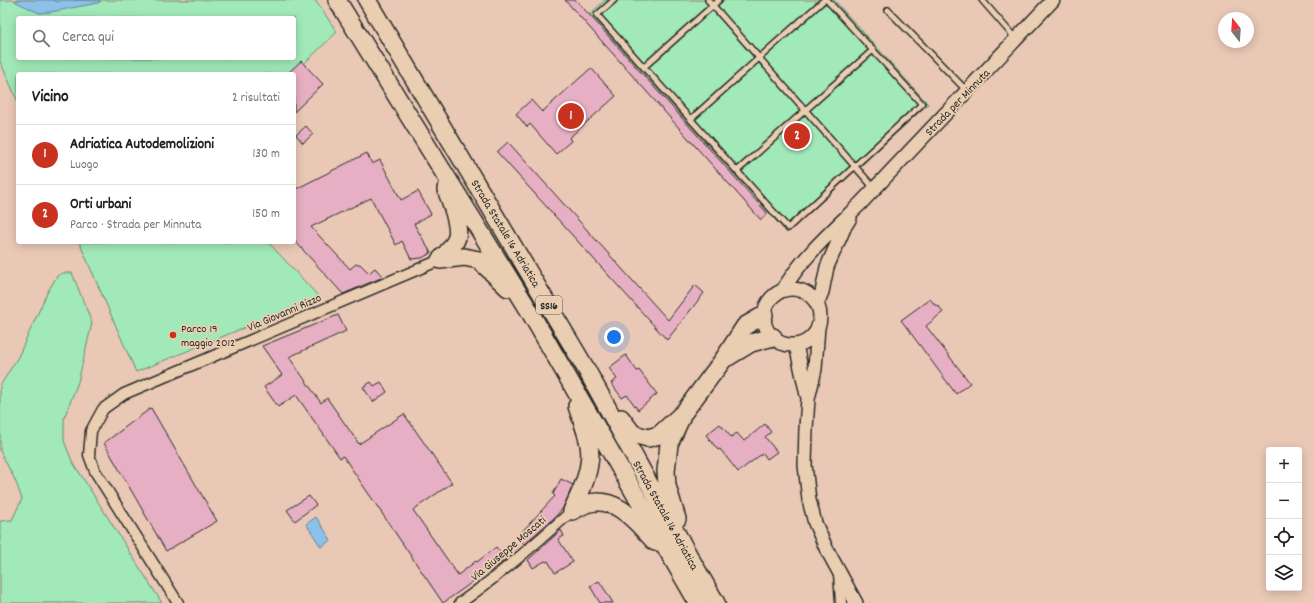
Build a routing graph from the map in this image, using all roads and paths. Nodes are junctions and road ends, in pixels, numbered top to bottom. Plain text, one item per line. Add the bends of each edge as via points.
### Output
1 (337, 0) edge
2 (614, 0) edge
3 (708, 0) edge
4 (719, 0) edge
5 (825, 0) edge
6 (982, 0) edge
7 (1053, 0) edge
8 (370, 6) edge
9 (713, 6) junction
10 (888, 10) dead end
11 (1016, 39) junction
12 (873, 50) junction
13 (759, 58) junction
14 (644, 67) junction
15 (967, 91) junction
16 (805, 110) junction
17 (691, 119) junction
18 (428, 148) junction
19 (855, 166) junction
20 (737, 171) junction
21 (874, 188) junction
22 (860, 204) junction
23 (440, 260) junction
24 (783, 290) junction
25 (817, 304) junction
26 (527, 307) junction
27 (764, 315) junction
28 (818, 326) junction
29 (773, 337) junction
30 (796, 344) junction
31 (723, 360) junction
32 (585, 366) junction
33 (567, 375) junction
34 (808, 399) junction
35 (684, 412) junction
36 (572, 511) junction
37 (683, 562) junction
38 (839, 571) junction
39 (178, 603) edge
40 (460, 603) edge
41 (698, 603) edge
42 (716, 603) edge
43 (841, 603) edge
44 (856, 603) edge

1 - 18 highway, Strada Statale 16 Adriatica / SS16
2 - 14 lane via 597,15
3 - 9 lane
4 - 9 lane
5 - 12 lane
5 - 13 lane
6 - 11 lane
7 - 11 street, Strada per Minnuta
8 - 32 highway, Strada Statale 16 Adriatica / SS16
9 - 13 lane
9 - 14 lane
10 - 15 lane
11 - 15 street, Strada per Minnuta
12 - 16 lane
12 - 19 lane via 922,104
13 - 16 lane
13 - 17 lane
14 - 17 lane
15 - 21 street, Strada per Minnuta
16 - 19 lane
16 - 20 lane
17 - 20 lane
18 - 23 highway via 450,198 456,222 457,237
18 - 26 highway, Strada Statale 16 Adriatica / SS16
19 - 20 lane via 788,228
19 - 21 lane
21 - 22 street, Strada per Minnuta
22 - 24 street, Strada per Minnuta via 800,265
22 - 25 street, Strada per Minnuta via 845,226 827,267
23 - 26 highway via 464,257 479,260
23 - 39 street, Via Giovanni Rizzo via 124,394 103,409 91,431 89,455 95,471
24 - 25 street via 802,291 811,296
24 - 27 street via 768,302
25 - 28 street via 820,311
26 - 33 highway, Strada Statale 16 Adriatica / SS16
27 - 29 street via 765,324
27 - 31 highway via 745,326
28 - 30 street via 810,339
28 - 34 street via 815,369
29 - 30 street via 780,342
29 - 31 highway via 751,343
30 - 34 street
31 - 35 highway
32 - 35 highway via 634,434 648,438 659,435
32 - 37 highway, Strada Statale 16 Adriatica / SS16
33 - 36 highway via 589,446 589,467
33 - 37 highway, Strada Statale 16 Adriatica / SS16
34 - 38 street via 805,465 809,500 815,523
35 - 37 highway via 669,444 666,471
36 - 37 highway via 586,504 600,502 617,507 630,515
36 - 40 street, Via Giuseppe Moscati via 516,562
37 - 41 highway, Strada Statale 16 Adriatica / SS16
37 - 42 highway, Strada Statale 16 Adriatica / SS16
38 - 43 street
38 - 44 street

